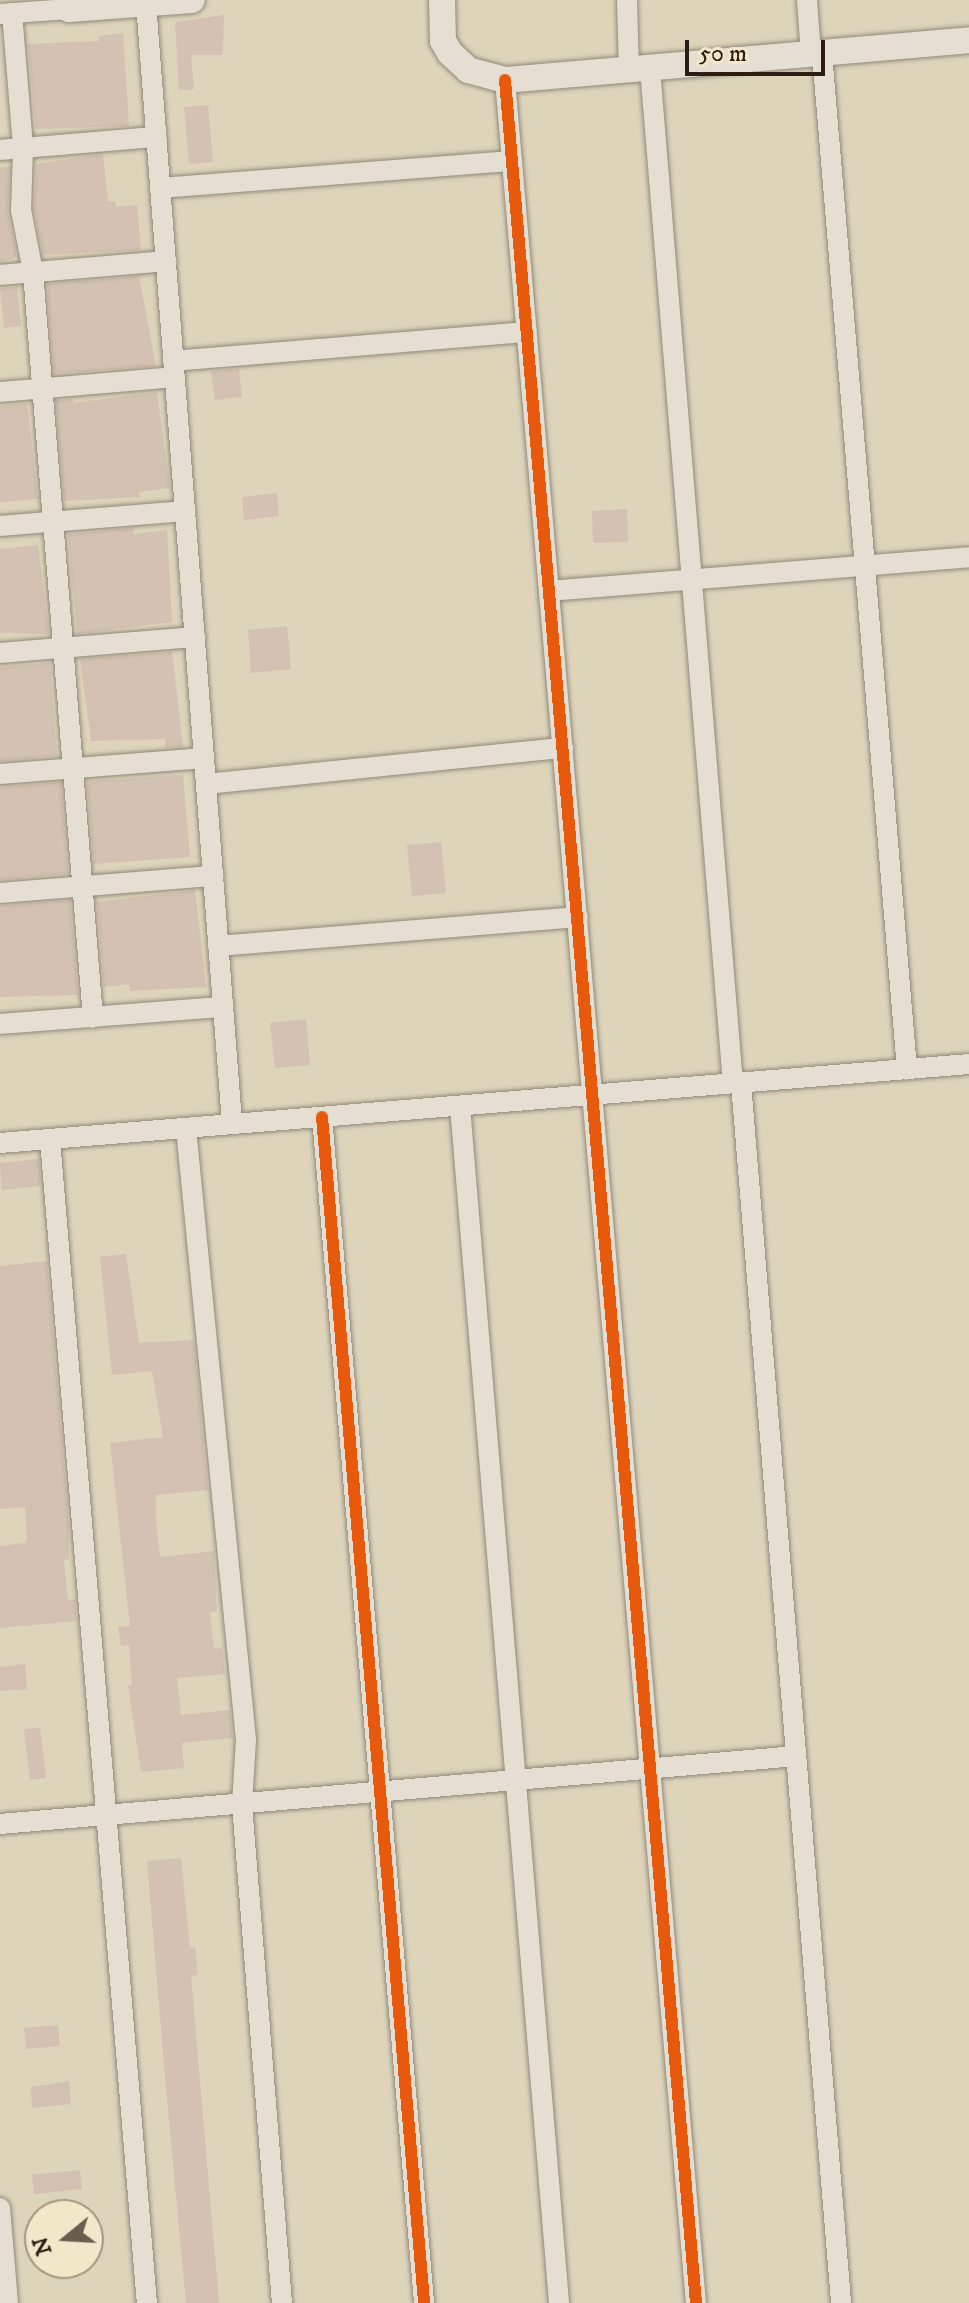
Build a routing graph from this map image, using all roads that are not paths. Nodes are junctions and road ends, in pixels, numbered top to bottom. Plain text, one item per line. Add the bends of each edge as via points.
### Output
1 (192, 0) edge
2 (442, 0) edge
3 (627, 0) edge
4 (807, 0) edge
5 (146, 3) junction
6 (69, 4) edge
7 (6, 14) edge
8 (969, 40) edge
9 (816, 54) junction
10 (640, 69) junction
11 (505, 80) junction
12 (156, 137) junction
13 (23, 148) junction
14 (0, 150) edge
15 (512, 161) junction
16 (160, 188) junction
17 (166, 261) junction
18 (33, 272) junction
19 (0, 275) edge
20 (527, 332) junction
21 (174, 369) junction
22 (42, 389) junction
23 (0, 392) edge
24 (185, 511) junction
25 (53, 522) junction
26 (0, 526) edge
27 (969, 557) edge
28 (865, 565) junction
29 (692, 579) junction
30 (549, 591) junction
31 (195, 637) junction
32 (63, 648) junction
33 (0, 653) edge
34 (563, 748) junction
35 (204, 758) junction
36 (73, 769) junction
37 (0, 774) edge
38 (206, 784) junction
39 (213, 876) junction
40 (82, 886) junction
41 (0, 893) edge
42 (578, 917) junction
43 (218, 946) junction
44 (223, 1007) junction
45 (93, 1018) junction
46 (0, 1024) edge
47 (969, 1064) edge
48 (907, 1069) junction
49 (737, 1083) junction
50 (593, 1095) junction
51 (460, 1106) junction
52 (322, 1117) junction
53 (232, 1124) junction
54 (186, 1128) junction
55 (50, 1139) junction
56 (0, 1143) edge
57 (796, 1756) junction
58 (650, 1769) junction
59 (516, 1780) junction
60 (380, 1792) junction
61 (242, 1804) junction
62 (106, 1815) junction
63 (0, 1824) edge
64 (0, 2208) edge
65 (8, 2303) edge
66 (147, 2303) edge
67 (282, 2303) edge
68 (424, 2303) edge
69 (559, 2303) edge
70 (696, 2303) edge
71 (841, 2303) edge

1 - 5 street
2 - 11 street via 443,41 450,53 468,70
3 - 10 street
4 - 9 street
5 - 6 street
5 - 12 street
6 - 7 street
7 - 13 street
8 - 9 street
9 - 10 street
9 - 28 street
10 - 11 street
10 - 29 street
11 - 15 street
12 - 13 street
12 - 16 street
13 - 14 street
13 - 18 street via 21,210
15 - 16 street
15 - 20 street
16 - 17 street
17 - 18 street
17 - 21 street
18 - 19 street
18 - 22 street
20 - 21 street
20 - 30 street
21 - 22 street
21 - 24 street
22 - 23 street
22 - 25 street
24 - 25 street
24 - 31 street
25 - 26 street
25 - 32 street
27 - 28 street
28 - 29 street
28 - 48 street
29 - 30 street
29 - 49 street
30 - 34 street
31 - 32 street
31 - 35 street
32 - 33 street
32 - 36 street
34 - 38 street
34 - 42 street
35 - 36 street
35 - 38 street
36 - 37 street
36 - 40 street
38 - 39 street
39 - 40 street
39 - 43 street
40 - 41 street
40 - 45 street
42 - 43 street
42 - 50 street
43 - 44 street
44 - 45 street
44 - 53 street
45 - 46 street
47 - 48 street
48 - 49 street
49 - 50 street
49 - 57 street
50 - 51 street
50 - 58 street
51 - 52 street
51 - 59 street
52 - 53 street
52 - 60 street
53 - 54 street
54 - 55 street
54 - 61 street via 246,1740
55 - 56 street
55 - 62 street
57 - 58 street
57 - 71 street
58 - 59 street
58 - 70 street
59 - 60 street
59 - 69 street
60 - 61 street
60 - 68 street
61 - 62 street
61 - 67 street
62 - 63 street
62 - 66 street
64 - 65 street

